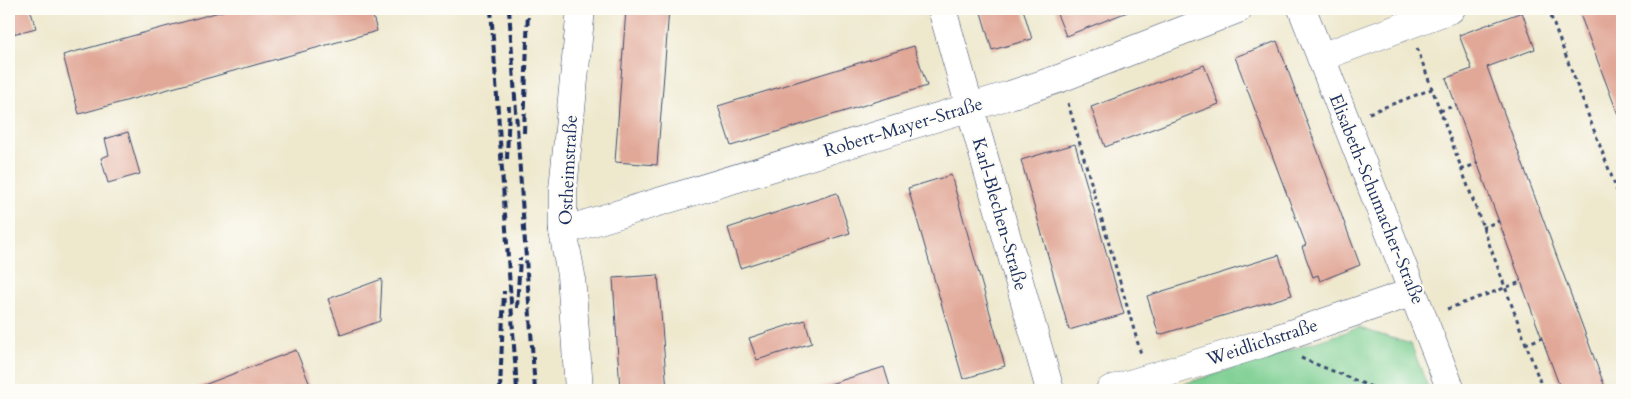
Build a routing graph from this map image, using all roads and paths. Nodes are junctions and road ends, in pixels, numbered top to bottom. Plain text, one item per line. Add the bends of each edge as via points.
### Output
1 (580, 9) edge
2 (942, 9) edge
3 (1238, 9) edge
4 (1302, 9) edge
5 (1451, 9) edge
6 (1548, 9) edge
7 (1408, 25) junction
8 (1321, 57) junction
9 (1060, 78) junction
10 (1432, 89) junction
11 (1456, 105) dead end
12 (970, 106) junction
13 (1440, 111) junction
14 (1346, 122) junction
15 (1478, 163) dead end
16 (1461, 170) junction
17 (1622, 204) edge
18 (1499, 221) dead end
19 (1482, 228) junction
20 (563, 231) junction
21 (1521, 282) dead end
22 (1504, 288) junction
23 (1413, 292) junction
24 (1424, 318) junction
25 (1542, 338) dead end
26 (1264, 343) junction
27 (1525, 344) junction
28 (1148, 378) junction
29 (579, 390) edge
30 (1050, 390) edge
31 (1110, 390) edge
32 (1379, 390) edge
33 (1451, 390) edge
34 (1542, 390) edge

1 - 20 street, Ostheimstraße via 563,189
2 - 12 street, Karl-Blechen-Straße
3 - 9 street, Robert-Mayer-Straße
4 - 8 street, Elisabeth-Schumacher-Straße
5 - 7 street
6 - 17 path
7 - 8 street
7 - 10 path
8 - 14 street, Elisabeth-Schumacher-Straße
9 - 12 street, Robert-Mayer-Straße
9 - 28 path
10 - 13 path
10 - 14 path
11 - 13 path
12 - 20 street, Robert-Mayer-Straße
12 - 30 street, Karl-Blechen-Straße
13 - 16 path
14 - 23 street, Elisabeth-Schumacher-Straße
15 - 16 path
16 - 19 path
18 - 19 path
19 - 22 path
20 - 29 street, Ostheimstraße via 571,275
21 - 22 path
22 - 24 path
22 - 27 path
23 - 24 street, Elisabeth-Schumacher-Straße
23 - 26 street, Weidlichstraße
24 - 33 street, Elisabeth-Schumacher-Straße
25 - 27 path
26 - 28 street, Weidlichstraße
26 - 32 path
27 - 34 path
28 - 31 street, Weidlichstraße

